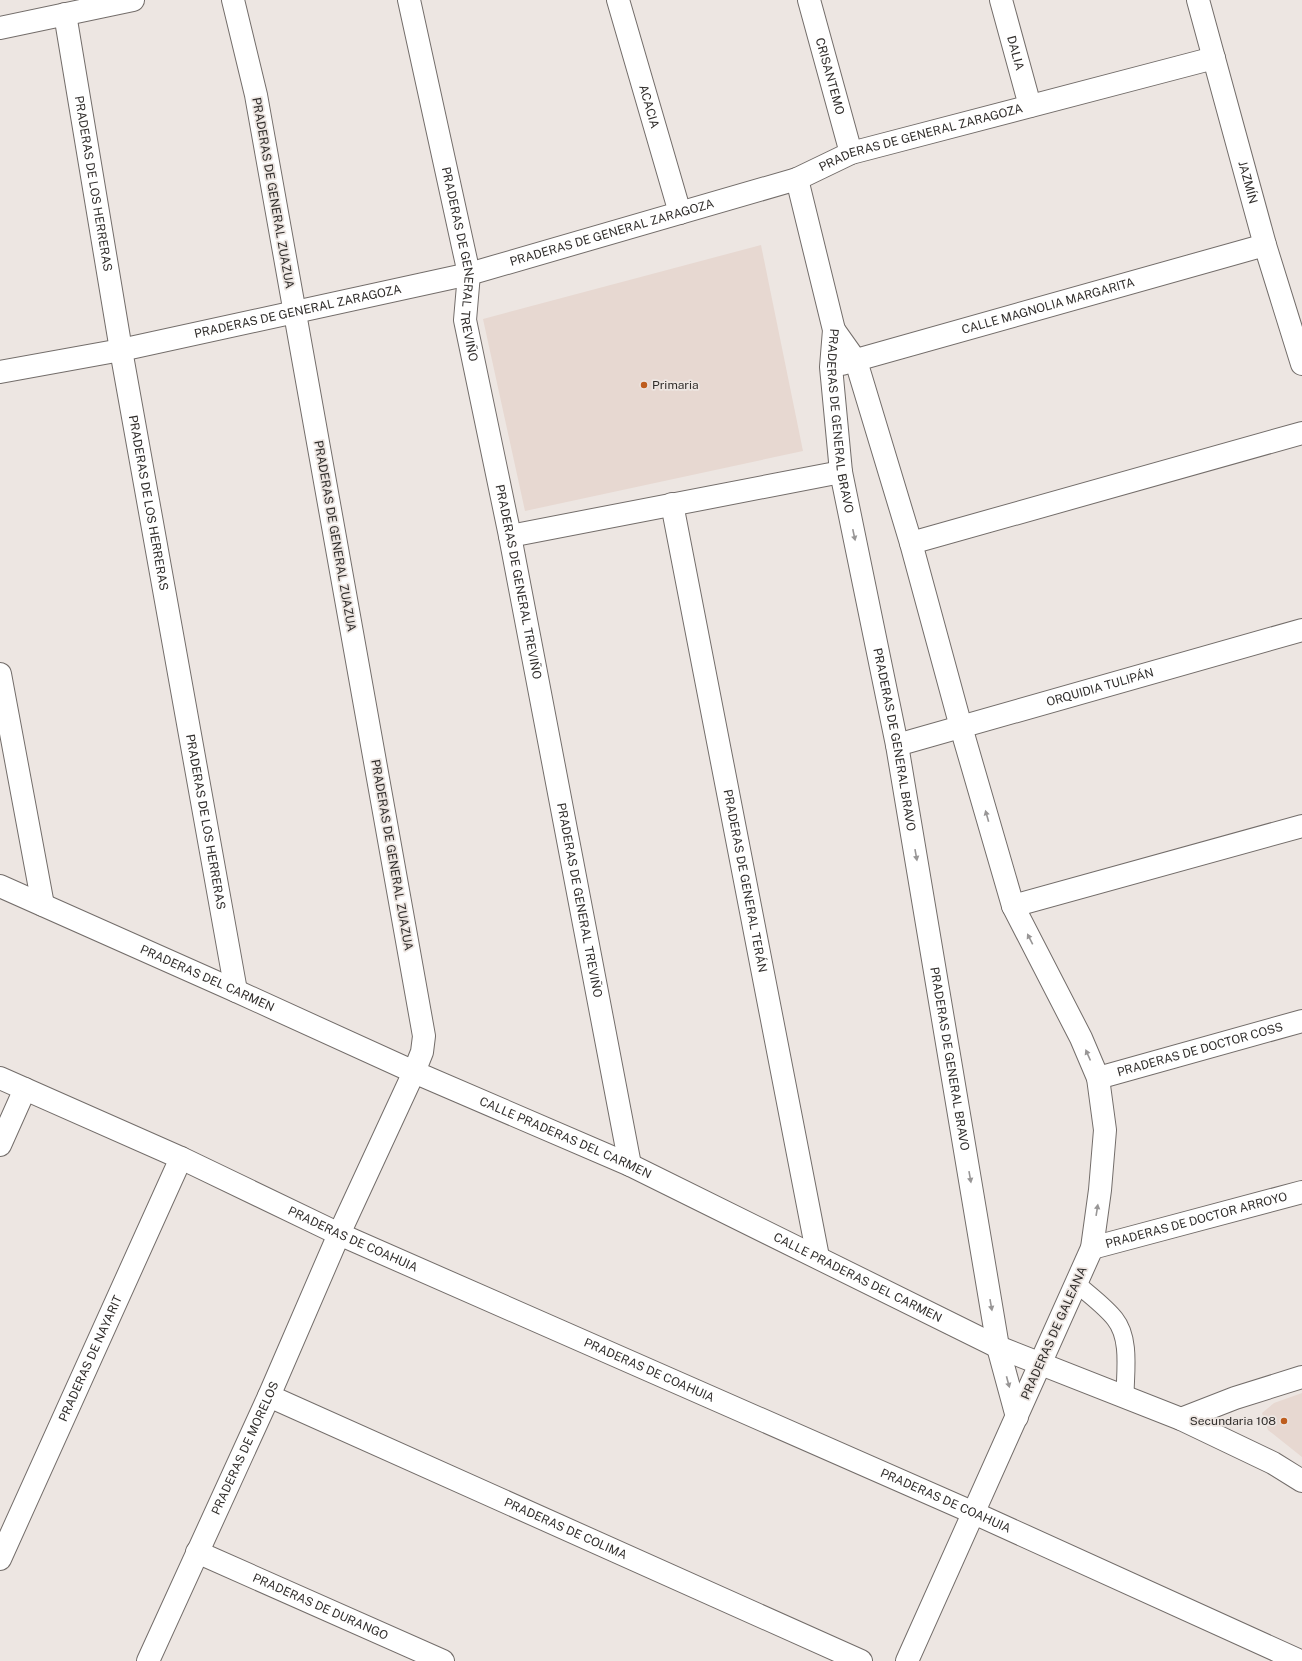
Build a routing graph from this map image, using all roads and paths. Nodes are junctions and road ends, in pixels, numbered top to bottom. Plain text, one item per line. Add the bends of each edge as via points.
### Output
1 (133, 0) edge
2 (233, 0) edge
3 (409, 0) edge
4 (618, 0) edge
5 (809, 0) edge
6 (1001, 0) edge
7 (1198, 0) edge
8 (65, 14) junction
9 (0, 28) edge
10 (1214, 58) junction
11 (1030, 106) junction
12 (851, 153) junction
13 (797, 178) junction
14 (680, 213) junction
15 (1265, 245) junction
16 (469, 274) junction
17 (295, 312) junction
18 (834, 330) junction
19 (122, 350) junction
20 (856, 361) junction
21 (1302, 364) edge
22 (831, 367) junction
23 (0, 372) edge
24 (1302, 433) edge
25 (841, 472) junction
26 (672, 504) junction
27 (510, 536) junction
28 (911, 544) junction
29 (1302, 630) edge
30 (0, 674) edge
31 (961, 727) junction
32 (897, 745) junction
33 (1302, 826) edge
34 (0, 886) edge
35 (43, 905) junction
36 (1013, 906) junction
37 (236, 991) junction
38 (1302, 1021) edge
39 (414, 1072) junction
40 (0, 1078) edge
41 (1098, 1078) junction
42 (25, 1090) junction
43 (0, 1145) edge
44 (181, 1158) junction
45 (630, 1165) junction
46 (1302, 1192) edge
47 (339, 1234) junction
48 (1092, 1248) junction
49 (818, 1258) junction
50 (1076, 1283) junction
51 (998, 1347) junction
52 (1041, 1364) junction
53 (1302, 1377) edge
54 (269, 1396) junction
55 (1125, 1397) junction
56 (1017, 1417) junction
57 (1181, 1419) junction
58 (1302, 1481) edge
59 (974, 1513) junction
60 (197, 1552) junction
61 (0, 1559) edge
62 (148, 1661) edge
63 (443, 1661) edge
64 (861, 1661) edge
65 (908, 1661) edge
66 (1300, 1661) edge

1 - 8 street
2 - 17 street, PRADERAS DE GENERAL ZUAZUA via 256,95
3 - 16 street, PRADERAS DE GENERAL TREVIÑO
4 - 14 street, ACACIA
5 - 12 street, CRISANTEMO
6 - 11 street, DALIA
7 - 10 street, JAZMÍN
8 - 9 street
8 - 19 street, PRADERAS DE LOS HERRERAS
10 - 11 street, PRADERAS DE GENERAL ZARAGOZA
10 - 15 street, JAZMÍN
11 - 12 street, PRADERAS DE GENERAL ZARAGOZA
12 - 13 street, PRADERAS DE GENERAL ZARAGOZA
13 - 14 street, PRADERAS DE GENERAL ZARAGOZA
13 - 18 street
14 - 16 street, PRADERAS DE GENERAL ZARAGOZA
15 - 20 street, CALLE MAGNOLIA MARGARITA
15 - 21 street, JAZMÍN
16 - 17 street, PRADERAS DE GENERAL ZARAGOZA
16 - 27 street, PRADERAS DE GENERAL TREVIÑO via 465,320
17 - 19 street, PRADERAS DE GENERAL ZARAGOZA
17 - 39 street, PRADERAS DE GENERAL ZUAZUA via 422,1018 422,1052
18 - 20 street, PRADERAS DE GENERAL BRAVO
18 - 22 street, PRADERAS DE GENERAL BRAVO
19 - 23 street, PRADERAS DE GENERAL ZARAGOZA
19 - 37 street, PRADERAS DE LOS HERRERAS
20 - 22 street, CALLE MAGNOLIA MARGARITA
20 - 28 street, PRADERAS DE GENERAL BRAVO
22 - 25 street, PRADERAS DE GENERAL BRAVO
24 - 28 street
25 - 26 street
25 -> 32 street, PRADERAS DE GENERAL BRAVO
26 - 27 street
26 - 49 street, PRADERAS DE GENERAL TERÁN
27 - 45 street, PRADERAS DE GENERAL TREVIÑO
28 - 31 street, PRADERAS DE GENERAL BRAVO
29 - 31 street, ORQUIDIA TULIPÁN
30 - 35 street
31 - 32 street, ORQUIDIA TULIPÁN
36 -> 31 street, PRADERAS DE GENERAL BRAVO
32 -> 51 street, PRADERAS DE GENERAL BRAVO
33 - 36 street
34 - 35 street, PRADERAS DEL CARMEN
35 - 37 street, PRADERAS DEL CARMEN
41 -> 36 street, PRADERAS DE GENERAL BRAVO via 1081,1038
37 - 39 street, PRADERAS DEL CARMEN
38 - 41 street, PRADERAS DE DOCTOR COSS
39 - 45 street, CALLE PRADERAS DEL CARMEN
39 - 47 street, PRADERAS DE GENERAL ZUAZUA
40 - 42 street, PRADERAS DE COAHUIA
48 -> 41 street, PRADERAS DE GENERAL BRAVO via 1105,1130
42 - 43 street
42 - 44 street, PRADERAS DE COAHUIA
44 - 47 street, PRADERAS DE COAHUIA
44 - 61 street, PRADERAS DE NAYARIT
45 - 49 street, CALLE PRADERAS DEL CARMEN
46 - 48 street, PRADERAS DE DOCTOR ARROYO
47 - 54 street, PRADERAS DE MORELOS
47 - 59 street, PRADERAS DE COAHUIA
48 - 50 street, PRADERAS DE GALEANA
49 - 51 street, CALLE PRADERAS DEL CARMEN
50 - 52 street, PRADERAS DE GALEANA
50 - 55 lane via 1115,1319 1124,1337
51 - 52 street, CALLE PRADERAS DEL CARMEN
51 -> 56 street, PRADERAS DE GALEANA
52 - 55 street, CALLE PRADERAS DEL CARMEN
52 - 56 street, PRADERAS DE GALEANA
53 - 57 street via 1235,1398
54 - 60 street, PRADERAS DE MORELOS
54 - 64 street, PRADERAS DE COLIMA
55 - 57 street, CALLE PRADERAS DEL CARMEN
56 - 59 street, PRADERAS DE GALEANA
57 - 58 street, CALLE PRADERAS DEL CARMEN via 1273,1463
59 - 65 street, PRADERAS DE GALEANA
59 - 66 street, PRADERAS DE COAHUIA
60 - 62 street, PRADERAS DE MORELOS
60 - 63 street, PRADERAS DE DURANGO

